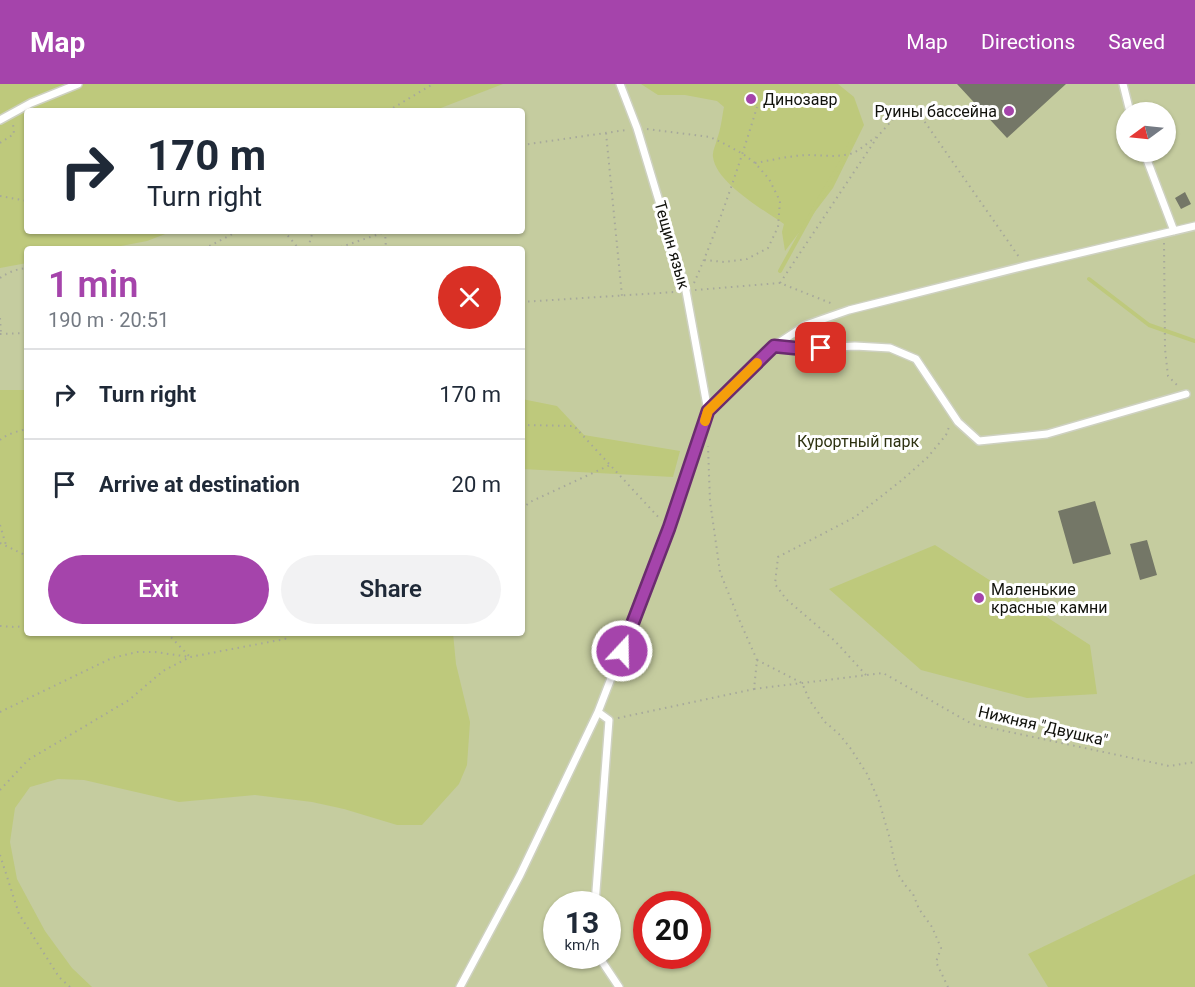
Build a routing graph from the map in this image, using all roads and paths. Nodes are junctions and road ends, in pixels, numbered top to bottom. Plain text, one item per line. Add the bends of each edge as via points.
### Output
1 (78, 84) edge
2 (433, 84) edge
3 (620, 84) edge
4 (1122, 84) edge
5 (1127, 102) edge
6 (757, 107) dead end
7 (393, 108) edge
8 (13, 113) junction
9 (0, 120) edge
10 (637, 128) junction
11 (606, 133) junction
12 (878, 136) junction
13 (0, 143) edge
14 (525, 145) edge
15 (743, 154) junction
16 (1148, 162) edge
17 (756, 163) junction
18 (0, 196) edge
19 (24, 200) edge
20 (1195, 226) edge
21 (1174, 231) junction
22 (1164, 233) junction
23 (232, 234) edge
24 (287, 234) edge
25 (379, 234) edge
26 (210, 246) edge
27 (297, 246) edge
28 (344, 246) edge
29 (704, 260) junction
30 (1025, 266) junction
31 (24, 268) edge
32 (0, 278) edge
33 (780, 283) dead end
34 (686, 291) junction
35 (622, 296) dead end
36 (0, 318) edge
37 (24, 333) edge
38 (1, 334) edge
39 (774, 346) junction
40 (1186, 394) joint
41 (708, 411) junction
42 (954, 416) junction
43 (525, 426) edge
44 (24, 430) edge
45 (0, 440) edge
46 (708, 441) dead end
47 (610, 465) junction
48 (525, 506) edge
49 (0, 525) edge
50 (669, 528) junction
51 (0, 543) edge
52 (6, 546) junction
53 (24, 555) edge
54 (0, 626) edge
55 (24, 626) edge
56 (170, 636) edge
57 (288, 636) edge
58 (190, 657) junction
59 (757, 660) junction
60 (866, 675) junction
61 (802, 683) junction
62 (754, 689) junction
63 (0, 712) edge
64 (598, 712) junction
65 (609, 720) junction
66 (1195, 762) edge
67 (0, 790) edge
68 (0, 855) edge
69 (597, 891) edge
70 (607, 969) edge
71 (70, 987) edge
72 (460, 987) edge
73 (620, 987) edge
74 (948, 987) edge

1 - 8 lane
2 - 7 path
3 - 10 lane, Тещин язык
4 - 5 lane
6 - 15 path
8 - 9 lane
8 - 13 path via 14,134
10 - 11 path
10 - 15 path via 710,137
10 - 34 lane, Тещин язык
11 - 14 path
11 - 35 path
12 - 17 path via 846,154
12 - 30 path via 902,109 920,115
12 - 33 path
15 - 17 path
15 - 29 path
16 - 21 lane
17 - 29 path via 780,201 778,227 768,248 747,259
18 - 19 path
20 - 21 lane
21 - 22 lane
22 - 30 lane
22 - 40 path via 1168,376
23 - 26 path
24 - 27 path
25 - 28 path
29 - 34 path via 693,285
30 - 39 lane via 849,310 806,325
31 - 32 path
34 - 41 lane, Тещин язык
36 - 38 path
37 - 38 path
39 - 41 lane
39 - 42 lane via 890,348 916,359
40 - 42 lane via 1047,434 979,441
41 - 50 lane
42 - 60 path via 946,435 902,480 855,517 778,558 776,584 786,599 835,641
43 - 47 path via 574,426
44 - 45 path
46 - 59 path via 710,501 720,572
47 - 48 path
47 - 50 path
49 - 52 path
50 - 64 lane
51 - 52 path
52 - 53 path
54 - 55 path
56 - 58 path
57 - 58 path
58 - 63 path via 137,652 112,658
58 - 67 path via 163,671 129,700 28,760
59 - 61 path
59 - 62 path
60 - 61 path, Нижняя "Двушка"
60 - 66 path, Нижняя "Двушка" via 883,673 972,724 1169,766
61 - 62 path, Нижняя "Двушка"
61 - 74 path via 810,701 852,749 867,774 879,801 898,874 932,927 940,948 936,962
62 - 65 path, Нижняя "Двушка"
64 - 65 lane
64 - 72 lane via 520,875
65 - 69 lane
68 - 71 path via 19,914 58,977
70 - 73 lane

